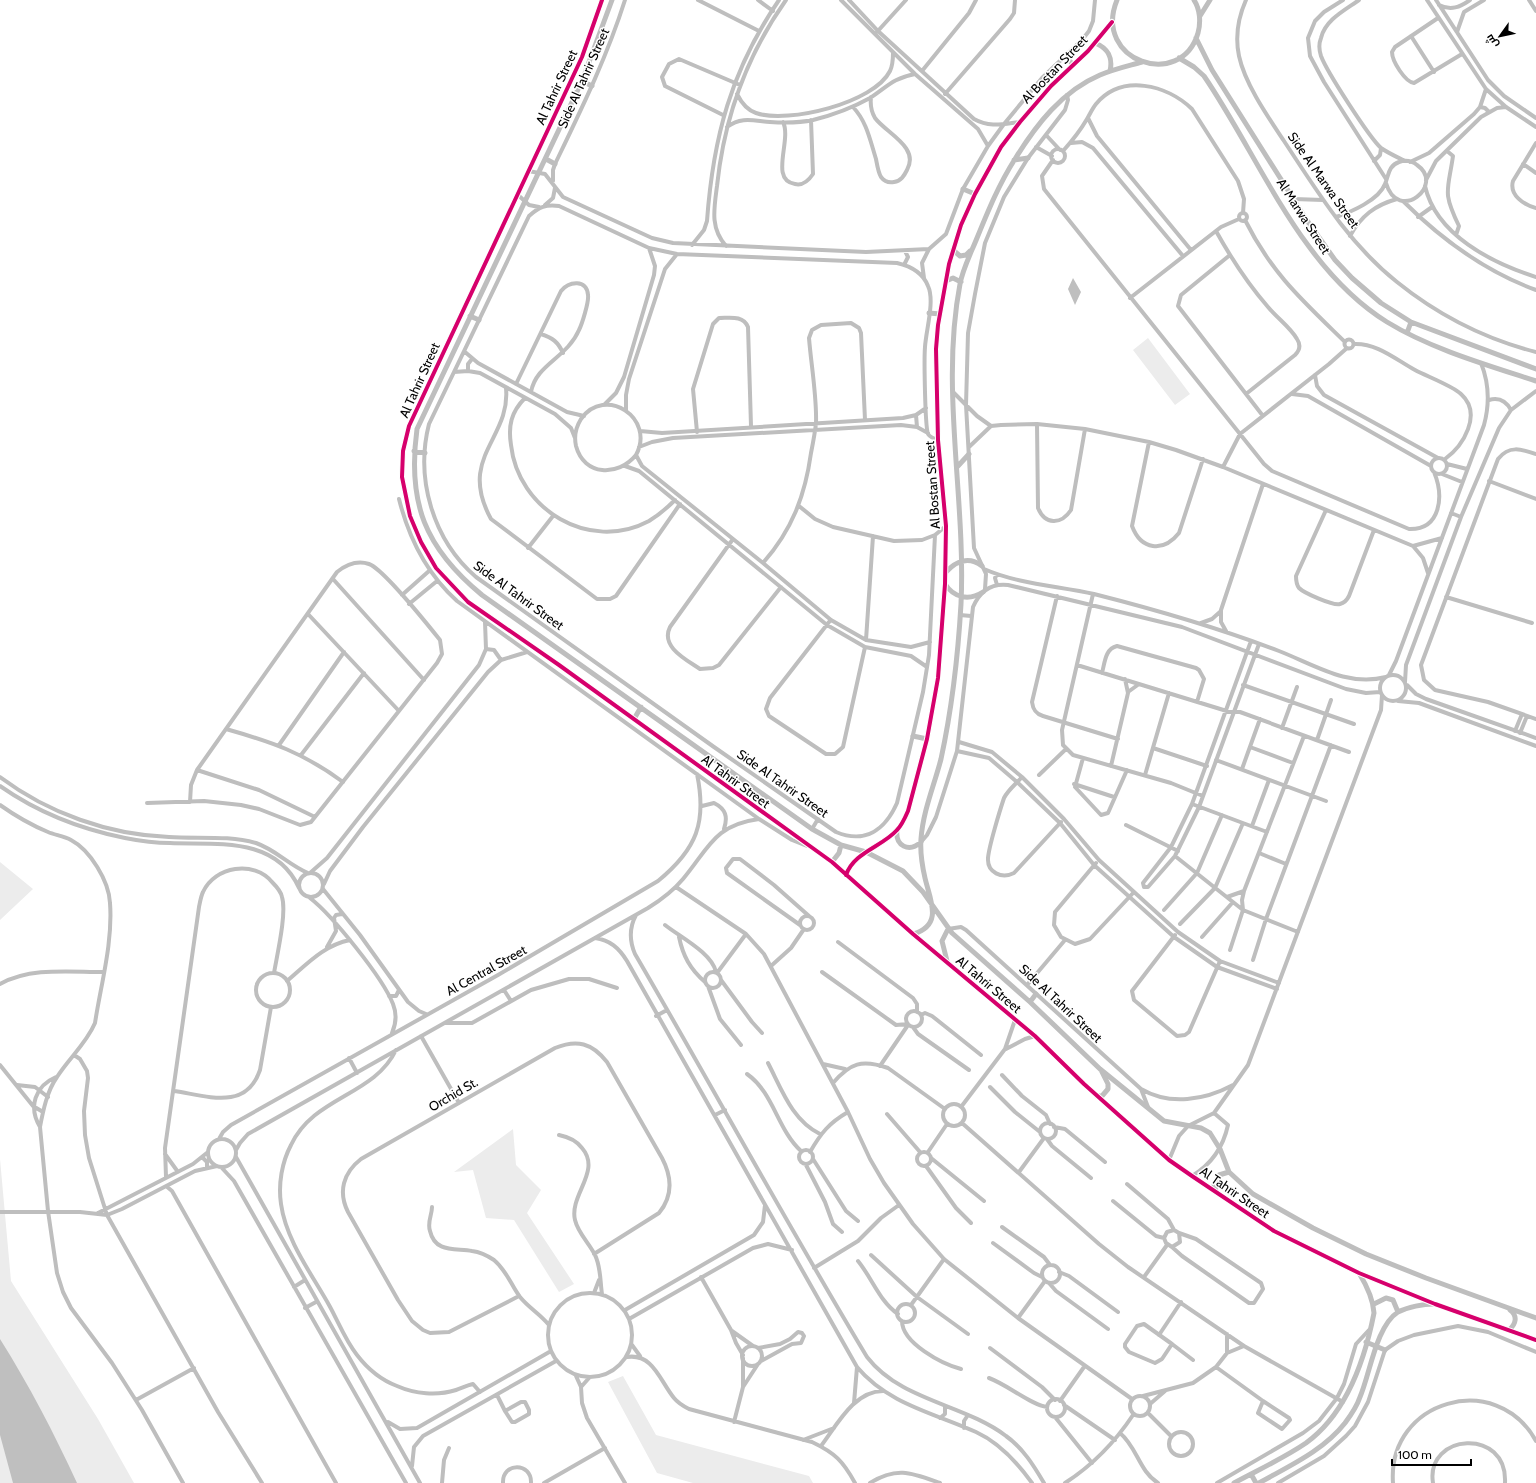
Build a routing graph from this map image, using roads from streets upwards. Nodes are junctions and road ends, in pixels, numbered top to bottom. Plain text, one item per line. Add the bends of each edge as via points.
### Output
1 (602, 0) edge
2 (612, 0) edge
3 (625, 0) edge
4 (698, 0) edge
5 (758, 0) edge
6 (779, 0) edge
7 (786, 0) edge
8 (841, 0) edge
9 (849, 0) edge
10 (906, 0) edge
11 (976, 0) edge
12 (1015, 0) edge
13 (1096, 0) edge
14 (1112, 0) edge
15 (1116, 0) edge
16 (1194, 0) edge
17 (1210, 0) edge
18 (1246, 0) edge
19 (1343, 0) edge
20 (1359, 0) edge
21 (1427, 0) edge
22 (1436, 0) edge
23 (1470, 0) edge
24 (1484, 0) edge
25 (1529, 0) edge
26 (1439, 5) junction
27 (1460, 6) junction
28 (1113, 9) junction
29 (772, 10) junction
30 (1536, 11) edge
31 (1464, 12) junction
32 (777, 13) junction
33 (1200, 16) junction
34 (1438, 18) junction
35 (1112, 22) junction
36 (759, 31) junction
37 (878, 31) junction
38 (1457, 32) junction
39 (874, 35) junction
40 (1411, 36) junction
41 (1196, 38) junction
42 (1095, 43) junction
43 (893, 53) junction
44 (1462, 54) junction
45 (1066, 56) junction
46 (1179, 58) junction
47 (1142, 62) junction
48 (1073, 64) junction
49 (922, 71) junction
50 (1110, 71) junction
51 (1434, 72) junction
52 (915, 74) junction
53 (582, 81) junction
54 (734, 83) junction
55 (740, 85) junction
56 (592, 86) junction
57 (1486, 89) junction
58 (946, 93) junction
59 (737, 94) junction
60 (1067, 95) junction
61 (871, 97) junction
62 (942, 98) junction
63 (853, 106) junction
64 (1480, 107) junction
65 (1506, 107) junction
66 (830, 108) junction
67 (1524, 109) junction
68 (1489, 112) junction
69 (723, 115) junction
70 (832, 115) junction
71 (1519, 116) junction
72 (1088, 118) junction
73 (1536, 118) edge
74 (811, 120) junction
75 (782, 122) junction
76 (1020, 122) junction
77 (1004, 124) junction
78 (726, 127) junction
79 (1536, 127) edge
80 (1046, 135) junction
81 (1070, 143) junction
82 (1536, 143) edge
83 (988, 146) junction
84 (1036, 147) junction
85 (1381, 148) junction
86 (1447, 150) junction
87 (1061, 151) junction
88 (1028, 158) junction
89 (1052, 158) junction
90 (546, 159) junction
91 (1014, 160) junction
92 (1374, 161) junction
93 (1407, 161) junction
94 (555, 164) junction
95 (1523, 164) junction
96 (528, 171) junction
97 (540, 172) junction
98 (1536, 173) edge
99 (1386, 181) junction
100 (1425, 183) junction
101 (554, 184) junction
102 (1140, 188) junction
103 (963, 189) junction
104 (517, 194) junction
105 (975, 194) junction
106 (1132, 194) junction
107 (1294, 199) junction
108 (1397, 199) junction
109 (1323, 200) junction
110 (1403, 201) junction
111 (524, 202) junction
112 (541, 207) junction
113 (1432, 207) junction
114 (1536, 208) edge
115 (707, 212) junction
116 (714, 212) junction
117 (1243, 213) junction
118 (1336, 217) junction
119 (1418, 217) junction
120 (609, 219) junction
121 (1239, 219) junction
122 (1245, 220) junction
123 (606, 228) junction
124 (1216, 231) junction
125 (1456, 235) junction
126 (1350, 236) junction
127 (692, 245) junction
128 (726, 246) junction
129 (649, 248) junction
130 (930, 249) junction
131 (813, 250) junction
132 (953, 250) junction
133 (972, 250) junction
134 (1191, 250) junction
135 (905, 251) junction
136 (677, 254) junction
137 (1230, 255) junction
138 (1183, 256) junction
139 (812, 261) junction
140 (904, 264) junction
141 (1536, 277) edge
142 (924, 280) junction
143 (946, 281) junction
144 (961, 282) junction
145 (1536, 290) edge
146 (1130, 298) junction
147 (929, 313) junction
148 (940, 314) junction
149 (470, 316) junction
150 (479, 320) junction
151 (1411, 322) junction
152 (1407, 333) junction
153 (541, 334) junction
154 (636, 336) junction
155 (642, 338) junction
156 (1345, 342) junction
157 (1354, 344) junction
158 (1347, 348) junction
159 (464, 352) junction
160 (1536, 352) edge
161 (563, 353) junction
162 (472, 359) junction
163 (1481, 362) junction
164 (1536, 369) edge
165 (468, 371) junction
166 (454, 372) junction
167 (1315, 375) junction
168 (1536, 381) edge
169 (516, 384) junction
170 (506, 388) junction
171 (1536, 391) edge
172 (531, 392) junction
173 (953, 392) junction
174 (1246, 394) junction
175 (1292, 394) junction
176 (525, 398) junction
177 (1488, 400) junction
178 (604, 405) junction
179 (966, 405) junction
180 (926, 408) junction
181 (626, 410) junction
182 (1511, 410) junction
183 (916, 415) junction
184 (584, 416) junction
185 (1263, 416) junction
186 (502, 417) junction
187 (510, 420) junction
188 (864, 420) junction
189 (1373, 422) junction
190 (816, 423) junction
191 (1037, 424) junction
192 (751, 426) junction
193 (991, 426) junction
194 (917, 427) junction
195 (1085, 429) junction
196 (697, 430) junction
197 (815, 430) junction
198 (1368, 430) junction
199 (640, 431) junction
200 (928, 432) junction
201 (651, 433) junction
202 (1240, 434) junction
203 (698, 436) junction
204 (575, 438) junction
205 (938, 440) junction
206 (652, 442) junction
207 (1149, 442) junction
208 (639, 447) junction
209 (969, 447) junction
210 (414, 451) junction
211 (425, 454) junction
212 (969, 454) junction
213 (1536, 454) edge
214 (636, 455) junction
215 (1438, 458) junction
216 (1203, 459) junction
217 (1446, 462) junction
218 (625, 466) junction
219 (642, 466) junction
220 (958, 466) junction
221 (1431, 466) junction
222 (1223, 467) junction
223 (1467, 469) junction
224 (639, 471) junction
225 (1434, 472) junction
226 (1442, 474) junction
227 (1489, 481) junction
228 (1462, 482) junction
229 (1263, 484) junction
230 (399, 499) dead end
231 (1536, 499) edge
232 (675, 500) junction
233 (680, 504) junction
234 (799, 506) junction
235 (1326, 510) junction
236 (1451, 513) junction
237 (553, 516) junction
238 (1461, 517) junction
239 (425, 525) junction
240 (946, 526) junction
241 (415, 528) junction
242 (1374, 530) junction
243 (935, 535) junction
244 (873, 536) junction
245 (1442, 538) junction
246 (733, 539) junction
247 (729, 544) junction
248 (1413, 546) junction
249 (528, 548) junction
250 (963, 560) junction
251 (763, 563) junction
252 (983, 568) junction
253 (429, 571) junction
254 (946, 572) junction
255 (1428, 573) junction
256 (997, 574) junction
257 (333, 579) junction
258 (437, 581) junction
259 (945, 584) junction
260 (997, 585) junction
261 (488, 586) junction
262 (781, 587) junction
263 (984, 591) junction
264 (1093, 594) junction
265 (402, 595) junction
266 (482, 595) junction
267 (1057, 596) junction
268 (1446, 596) junction
269 (961, 597) junction
270 (468, 602) junction
271 (409, 604) junction
272 (1091, 605) junction
273 (464, 607) junction
274 (1221, 610) junction
275 (308, 614) junction
276 (960, 615) junction
277 (971, 616) junction
278 (830, 620) junction
279 (485, 622) junction
280 (1200, 623) junction
281 (1532, 623) dead end
282 (827, 625) junction
283 (1227, 632) junction
284 (866, 640) junction
285 (1251, 641) junction
286 (930, 642) junction
287 (1259, 644) junction
288 (865, 647) junction
289 (911, 647) junction
290 (486, 649) junction
291 (1247, 651) junction
292 (344, 652) junction
293 (527, 652) junction
294 (583, 654) junction
295 (1255, 654) junction
296 (911, 656) junction
297 (501, 660) junction
298 (1396, 661) junction
299 (577, 663) junction
300 (559, 665) junction
301 (1077, 665) junction
302 (1406, 665) junction
303 (1317, 666) junction
304 (927, 667) junction
305 (556, 671) junction
306 (364, 673) junction
307 (1102, 673) junction
308 (1313, 676) junction
309 (1387, 676) junction
310 (1125, 679) junction
311 (424, 680) junction
312 (1139, 684) junction
313 (1406, 684) junction
314 (1243, 685) junction
315 (1297, 687) dead end
316 (1128, 693) junction
317 (1169, 693) junction
318 (1381, 694) junction
319 (1416, 694) junction
320 (1331, 700) dead end
321 (1398, 701) junction
322 (1415, 701) junction
323 (1198, 702) junction
324 (1291, 702) junction
325 (447, 706) junction
326 (642, 707) junction
327 (399, 711) junction
328 (1226, 711) junction
329 (456, 712) junction
330 (1233, 713) junction
331 (1326, 714) junction
332 (1522, 714) junction
333 (1527, 716) junction
334 (634, 719) junction
335 (1260, 719) junction
336 (1536, 720) edge
337 (1063, 722) junction
338 (1354, 724) dead end
339 (1282, 728) junction
340 (226, 729) junction
341 (1518, 732) junction
342 (913, 736) junction
343 (1304, 736) junction
344 (1536, 738) edge
345 (927, 739) junction
346 (1118, 739) junction
347 (1317, 740) junction
348 (959, 742) junction
349 (279, 745) junction
350 (1331, 746) junction
351 (1536, 746) edge
352 (714, 747) junction
353 (1250, 747) junction
354 (1153, 748) junction
355 (675, 749) junction
356 (1066, 750) junction
357 (957, 751) junction
358 (992, 752) junction
359 (1349, 752) dead end
360 (672, 754) junction
361 (301, 755) junction
362 (709, 756) junction
363 (989, 758) junction
364 (1084, 758) junction
365 (1216, 760) junction
366 (1293, 763) junction
367 (1111, 766) junction
368 (1207, 766) junction
369 (197, 770) junction
370 (1127, 770) junction
371 (1242, 770) junction
372 (697, 774) junction
373 (1039, 775) dead end
374 (1145, 775) junction
375 (0, 777) edge
376 (1022, 777) junction
377 (1269, 780) junction
378 (343, 782) junction
379 (1017, 782) junction
380 (1074, 784) junction
381 (1285, 785) junction
382 (0, 786) edge
383 (1196, 793) junction
384 (1312, 795) junction
385 (1203, 796) junction
386 (1114, 797) junction
387 (1326, 801) dead end
388 (190, 802) junction
389 (147, 803) dead end
390 (1192, 804) junction
391 (0, 805) edge
392 (702, 806) junction
393 (1199, 807) junction
394 (1222, 815) junction
395 (315, 817) junction
396 (760, 818) junction
397 (818, 819) junction
398 (1064, 819) junction
399 (356, 821) junction
400 (1060, 823) junction
401 (1243, 823) junction
402 (1126, 825) dead end
403 (1252, 826) junction
404 (363, 827) junction
405 (812, 829) junction
406 (724, 830) junction
407 (897, 830) junction
408 (1267, 832) junction
409 (921, 842) junction
410 (841, 845) junction
411 (810, 846) junction
412 (1171, 847) junction
413 (866, 852) junction
414 (1259, 853) junction
415 (1167, 854) junction
416 (1176, 855) junction
417 (1099, 860) junction
418 (832, 862) junction
419 (1286, 864) junction
420 (1094, 865) junction
421 (309, 873) junction
422 (1197, 873) junction
423 (846, 875) junction
424 (323, 887) junction
425 (676, 887) junction
426 (299, 888) junction
427 (1215, 888) junction
428 (1244, 891) junction
429 (1134, 892) junction
430 (1129, 897) junction
431 (1227, 897) junction
432 (310, 898) junction
433 (1233, 902) junction
434 (933, 907) junction
435 (1164, 910) dead end
436 (1243, 910) junction
437 (342, 914) junction
438 (636, 915) junction
439 (809, 916) junction
440 (1266, 919) junction
441 (336, 924) junction
442 (1180, 924) dead end
443 (665, 925) dead end
444 (800, 925) junction
445 (804, 929) junction
446 (948, 929) junction
447 (1178, 932) junction
448 (1298, 932) junction
449 (746, 934) junction
450 (913, 934) junction
451 (679, 937) junction
452 (1174, 937) junction
453 (1202, 937) dead end
454 (595, 938) junction
455 (350, 940) junction
456 (1065, 940) junction
457 (838, 942) dead end
458 (325, 949) junction
459 (1230, 950) dead end
460 (1253, 960) dead end
461 (1220, 961) junction
462 (948, 962) junction
463 (771, 966) junction
464 (1217, 967) junction
465 (103, 972) junction
466 (822, 972) dead end
467 (274, 973) junction
468 (716, 973) junction
469 (721, 980) junction
470 (287, 981) junction
471 (705, 982) junction
472 (1279, 983) junction
473 (0, 984) edge
474 (1026, 985) junction
475 (708, 986) junction
476 (618, 988) dead end
477 (1277, 989) junction
478 (399, 990) junction
479 (504, 990) junction
480 (1036, 994) junction
481 (389, 996) junction
482 (511, 1001) junction
483 (1030, 1002) junction
484 (271, 1007) junction
485 (667, 1010) junction
486 (919, 1013) junction
487 (426, 1014) junction
488 (656, 1016) junction
489 (1015, 1020) junction
490 (446, 1023) junction
491 (910, 1025) junction
492 (762, 1033) dead end
493 (392, 1034) junction
494 (421, 1036) junction
495 (1035, 1036) junction
496 (741, 1045) dead end
497 (1005, 1049) junction
498 (396, 1050) junction
499 (74, 1055) junction
500 (981, 1055) dead end
501 (349, 1058) junction
502 (768, 1064) dead end
503 (823, 1064) junction
504 (0, 1065) edge
505 (880, 1066) junction
506 (845, 1069) junction
507 (1100, 1069) junction
508 (969, 1070) dead end
509 (357, 1073) junction
510 (747, 1074) dead end
511 (1002, 1075) dead end
512 (56, 1077) junction
513 (833, 1082) junction
514 (1235, 1084) junction
515 (17, 1085) junction
516 (990, 1087) dead end
517 (39, 1089) junction
518 (1141, 1089) junction
519 (175, 1091) junction
520 (1097, 1096) junction
521 (48, 1097) junction
522 (459, 1102) junction
523 (33, 1106) junction
524 (961, 1107) junction
525 (946, 1109) junction
526 (725, 1110) junction
527 (1149, 1110) junction
528 (43, 1112) junction
529 (848, 1112) junction
530 (1214, 1113) junction
531 (887, 1114) dead end
532 (715, 1116) junction
533 (962, 1123) junction
534 (948, 1124) junction
535 (1050, 1124) junction
536 (1188, 1126) junction
537 (40, 1127) junction
538 (1054, 1127) junction
539 (1040, 1132) junction
540 (820, 1134) junction
541 (559, 1135) dead end
542 (219, 1139) junction
543 (1046, 1139) junction
544 (1220, 1149) junction
545 (236, 1150) junction
546 (801, 1151) junction
547 (208, 1152) junction
548 (810, 1152) junction
549 (920, 1152) junction
550 (928, 1152) junction
551 (165, 1153) junction
552 (202, 1157) junction
553 (236, 1157) junction
554 (931, 1158) junction
555 (813, 1159) junction
556 (1169, 1160) junction
557 (1105, 1162) dead end
558 (806, 1165) junction
559 (219, 1166) junction
560 (926, 1166) junction
561 (207, 1168) junction
562 (178, 1172) junction
563 (1019, 1172) junction
564 (1229, 1172) junction
565 (1192, 1176) junction
566 (166, 1177) junction
567 (1091, 1178) dead end
568 (173, 1182) junction
569 (1126, 1184) dead end
570 (166, 1186) junction
571 (148, 1187) junction
572 (172, 1191) junction
573 (1216, 1191) junction
574 (152, 1194) junction
575 (984, 1201) dead end
576 (1113, 1201) dead end
577 (120, 1202) junction
578 (765, 1205) junction
579 (899, 1205) junction
580 (432, 1207) dead end
581 (122, 1209) junction
582 (105, 1210) junction
583 (0, 1212) edge
584 (48, 1212) junction
585 (98, 1213) junction
586 (107, 1215) junction
587 (858, 1221) dead end
588 (971, 1223) dead end
589 (1002, 1227) dead end
590 (1174, 1230) junction
591 (842, 1232) dead end
592 (1179, 1233) junction
593 (1164, 1238) junction
594 (993, 1243) dead end
595 (296, 1246) junction
596 (1170, 1246) junction
597 (288, 1250) junction
598 (792, 1250) junction
599 (594, 1254) junction
600 (871, 1255) dead end
601 (944, 1259) junction
602 (858, 1261) dead end
603 (1050, 1265) junction
604 (814, 1268) junction
605 (1059, 1272) junction
606 (1359, 1273) junction
607 (1042, 1276) junction
608 (701, 1277) junction
609 (1144, 1277) junction
610 (305, 1280) junction
611 (599, 1280) junction
612 (1047, 1282) junction
613 (294, 1287) junction
614 (594, 1293) junction
615 (602, 1294) junction
616 (519, 1296) junction
617 (917, 1297) junction
618 (316, 1302) junction
619 (1181, 1302) junction
620 (1374, 1304) junction
621 (1435, 1304) junction
622 (911, 1306) junction
623 (306, 1308) junction
624 (1510, 1309) junction
625 (625, 1310) junction
626 (1118, 1312) dead end
627 (1398, 1312) junction
628 (898, 1314) junction
629 (540, 1315) junction
630 (552, 1316) junction
631 (1018, 1318) junction
632 (1536, 1318) edge
633 (629, 1319) junction
634 (902, 1321) junction
635 (549, 1325) junction
636 (1108, 1329) dead end
637 (732, 1330) junction
638 (1369, 1330) junction
639 (1509, 1330) junction
640 (968, 1334) dead end
641 (1227, 1334) junction
642 (1159, 1335) junction
643 (790, 1339) junction
644 (1536, 1340) edge
645 (1366, 1342) junction
646 (792, 1344) junction
647 (1172, 1344) junction
648 (632, 1345) junction
649 (753, 1346) junction
650 (1244, 1346) junction
651 (1378, 1347) junction
652 (758, 1348) junction
653 (990, 1348) dead end
654 (1385, 1350) junction
655 (551, 1351) junction
656 (1536, 1352) edge
657 (1227, 1353) junction
658 (627, 1357) junction
659 (641, 1357) junction
660 (743, 1357) junction
661 (1193, 1360) dead end
662 (556, 1361) junction
663 (760, 1362) junction
664 (858, 1367) junction
665 (1084, 1367) junction
666 (1216, 1367) junction
667 (194, 1368) junction
668 (961, 1369) dead end
669 (576, 1376) junction
670 (589, 1378) junction
671 (989, 1378) dead end
672 (582, 1387) junction
673 (743, 1387) junction
674 (883, 1391) junction
675 (1166, 1391) junction
676 (480, 1392) junction
677 (497, 1395) junction
678 (1143, 1396) junction
679 (1337, 1398) junction
680 (1132, 1399) junction
681 (136, 1400) junction
682 (1055, 1400) junction
683 (1060, 1401) junction
684 (1263, 1401) junction
685 (1343, 1402) junction
686 (854, 1404) junction
687 (1150, 1404) junction
688 (1064, 1405) junction
689 (945, 1406) junction
690 (1047, 1407) junction
691 (505, 1411) junction
692 (1148, 1413) junction
693 (1134, 1414) junction
694 (968, 1415) junction
695 (1055, 1417) junction
696 (940, 1418) junction
697 (384, 1420) junction
698 (734, 1422) junction
699 (835, 1428) junction
700 (964, 1428) junction
701 (1120, 1433) junction
702 (1171, 1436) junction
703 (803, 1440) junction
704 (1115, 1440) junction
705 (1536, 1441) edge
706 (821, 1446) junction
707 (449, 1448) dead end
708 (605, 1448) junction
709 (1092, 1463) junction
710 (412, 1468) junction
711 (1251, 1474) junction
712 (183, 1483) edge
713 (262, 1483) edge
714 (336, 1483) edge
715 (406, 1483) edge
716 (420, 1483) edge
717 (442, 1483) edge
718 (503, 1483) edge
719 (531, 1483) edge
720 (544, 1483) edge
721 (625, 1483) edge
722 (855, 1483) edge
723 (870, 1483) edge
724 (940, 1483) edge
725 (1032, 1483) edge
726 (1044, 1483) edge
727 (1065, 1483) edge
728 (1158, 1483) edge
729 (1217, 1483) edge
730 (1234, 1483) edge
731 (1257, 1483) edge
732 (1278, 1483) edge
733 (1393, 1483) edge
734 (1433, 1483) edge
735 (1505, 1483) edge

1 - 96 street, Al Tahrir Street via 582,57
2 - 53 street, Al Tahrir Street
3 - 56 street, Side Al Tahrir Street
4 - 36 street
5 - 29 street
6 - 29 street
7 - 32 street
8 - 39 street
9 - 37 street
10 - 37 street
11 - 49 street via 969,13
12 - 58 street via 1014,12 1010,19
13 - 45 street via 1089,31
14 - 28 street
15 - 28 street
16 - 33 street
17 - 33 street
18 - 109 street, Side Al Marwa Street via 1239,21 1237,44 1243,69 1270,118
19 - 92 street via 1315,21 1310,29 1308,47 1318,72
20 - 85 street via 1335,17 1324,29 1321,37 1321,54 1344,94
21 - 34 street
22 - 26 street
23 - 27 street
24 - 31 street
25 - 30 street
26 - 27 street via 1450,8
26 - 38 street
27 - 31 street
28 - 35 street
29 - 32 street
29 - 36 street
31 - 38 street
32 - 55 street
33 - 41 street
34 - 40 street
34 - 44 street
35 - 42 street, Al Bostan Street
35 - 47 street via 1114,35 1120,47
36 - 54 street
37 - 39 street
37 - 49 street
38 - 67 street via 1488,80 1504,96
39 - 43 street
40 - 51 street
40 - 51 street via 1393,49 1392,58 1407,80 1412,83
41 - 46 street via 1189,50
41 - 107 street, Al Marwa Street via 1212,70
42 - 48 street, Al Bostan Street
42 - 50 street via 1109,54
43 - 52 street
43 - 66 street via 893,62 885,78 855,98
44 - 51 street
44 - 57 street
45 - 48 street
45 - 77 street via 1042,78
46 - 47 street via 1161,64
46 - 152 street, Al Marwa Street via 1204,76 1296,227 1320,261 1346,290 1368,309
47 - 50 street, Al Bostan Street
48 - 76 street, Al Bostan Street via 1050,86
49 - 58 street
50 - 60 street, Al Bostan Street
52 - 61 street via 897,79
52 - 62 street
53 - 56 street
53 - 90 street, Al Tahrir Street
54 - 55 street
54 - 69 street
54 - 69 street via 679,59 672,61 662,77 669,89
55 - 59 street
56 - 94 street, Side Al Tahrir Street
57 - 64 street
57 - 65 street
58 - 62 street
58 - 77 street via 981,123
59 - 66 street via 744,106 756,113 794,115
59 - 78 street
60 - 80 street via 1065,110
60 - 91 street, Al Bostan Street via 1030,136
61 - 63 street
61 - 63 street via 872,112 876,119 904,145 910,155 909,168 897,182 887,182 880,176 868,130
62 - 83 street via 978,129
63 - 70 street
64 - 68 street via 1486,108
64 - 93 street via 1429,153
65 - 68 street
65 - 71 street
66 - 70 street
67 - 71 street
67 - 73 street
68 - 86 street
69 - 115 street via 712,163
70 - 74 street
71 - 79 street
72 - 81 street
72 - 102 street via 1095,133
72 - 117 street via 1100,101 1117,90 1150,86 1173,94 1192,109 1238,181 1244,199
74 - 75 street
74 - 75 street via 813,174 799,185 788,182 781,170 786,133
75 - 78 street via 747,119
76 - 77 street
76 - 105 street, Al Bostan Street via 993,160
77 - 83 street
78 - 116 street
80 - 84 street
80 - 87 street
81 - 87 street
81 - 106 street via 1082,142 1093,148
82 - 95 street
83 - 103 street
84 - 88 street
84 - 89 street
85 - 92 street via 1380,156
85 - 93 street
86 - 100 street via 1436,161
86 - 125 street via 1454,156 1447,194 1459,226
87 - 89 street via 1054,151
87 - 89 street via 1064,160 1058,163
88 - 91 street
88 - 179 street via 1004,198 985,243 968,333
89 - 146 street via 1042,176 1044,189
90 - 94 street
90 - 97 street, Al Tahrir Street
91 - 133 street, Al Bostan Street via 1000,184
92 - 99 street
93 - 99 street via 1394,164
93 - 100 street via 1421,168
94 - 101 street, Side Al Tahrir Street via 552,176
95 - 98 street
95 - 114 street via 1513,181 1512,192
96 - 97 street
96 - 104 street, Al Tahrir Street
97 - 101 street
97 - 111 street, Al Tahrir Street
99 - 108 street via 1388,190
99 - 118 street via 1378,193 1364,205
100 - 110 street via 1420,196
100 - 113 street
101 - 112 street, Side Al Tahrir Street via 553,198
101 - 120 street via 563,196
102 - 106 street
102 - 134 street
103 - 105 street
103 - 130 street via 946,234
104 - 111 street
104 - 241 street, Al Tahrir Street via 409,426 403,451 402,477 406,503
105 - 132 street, Al Bostan Street
106 - 138 street
107 - 109 street
107 - 151 street, Al Marwa Street via 1320,241 1352,278 1381,303
108 - 110 street
108 - 126 street via 1370,211 1356,225
109 - 118 street, Side Al Marwa Street
110 - 119 street
111 - 112 street
111 - 149 street, Al Tahrir Street
112 - 123 street via 559,206
112 - 150 street, Side Al Tahrir Street via 529,216
113 - 119 street
113 - 125 street
115 - 116 street
115 - 127 street via 704,230
116 - 128 street via 716,231
117 - 121 street via 1239,214
117 - 122 street via 1247,215
118 - 126 street, Side Al Marwa Street
119 - 145 street via 1448,243 1478,263 1511,281
120 - 123 street
120 - 127 street via 652,238
121 - 122 street
121 - 124 street via 1226,223
122 - 156 street via 1280,278
123 - 129 street
124 - 134 street
124 - 137 street
125 - 141 street via 1490,257
126 - 160 street, Side Al Marwa Street via 1376,264 1422,301 1472,330
127 - 128 street
128 - 131 street
129 - 136 street
129 - 154 street via 655,266 654,276
130 - 135 street
130 - 142 street via 922,263
131 - 135 street
131 - 139 street
132 - 133 street via 957,255 963,256
132 - 143 street, Al Bostan Street
133 - 144 street, Al Bostan Street
134 - 138 street
135 - 140 street via 908,257
136 - 139 street
136 - 155 street via 665,269
137 - 174 street via 1181,295 1178,302 1180,309
137 - 174 street via 1260,298 1296,336 1300,348 1295,355
138 - 146 street
139 - 140 street
140 - 142 street via 911,267
142 - 147 street via 930,295
143 - 144 street via 953,278
143 - 148 street, Al Bostan Street
144 - 173 street, Al Bostan Street via 954,328
146 - 202 street
147 - 148 street
147 - 180 street via 925,348
148 - 205 street, Al Bostan Street via 936,349
149 - 150 street
149 - 210 street, Al Tahrir Street via 421,418
150 - 159 street, Side Al Tahrir Street
151 - 152 street
151 - 164 street, Al Marwa Street
152 - 163 street, Al Marwa Street
153 - 161 street via 551,337 559,344
153 - 161 street via 566,285 572,282 580,283 586,288 588,295 579,330
153 - 169 street
154 - 155 street
154 - 178 street via 620,385
155 - 181 street via 627,387
156 - 157 street via 1349,340
156 - 158 street
157 - 158 street
157 - 217 street via 1375,347 1461,393 1470,413 1469,424 1461,444
158 - 167 street
159 - 162 street
159 - 166 street, Side Al Tahrir Street
161 - 172 street via 538,374
162 - 165 street via 468,364
162 - 169 street
163 - 168 street, Al Marwa Street
163 - 177 street via 1487,380
165 - 166 street
165 - 170 street via 480,373
166 - 211 street, Side Al Tahrir Street via 429,424
167 - 175 street
167 - 189 street via 1317,386 1324,395
169 - 172 street
170 - 176 street
170 - 186 street via 507,398
171 - 182 street
172 - 184 street via 567,412
173 - 179 street
173 - 220 street, Al Bostan Street
174 - 185 street
175 - 185 street
175 - 198 street via 1308,396
176 - 187 street via 518,404
176 - 204 street via 564,420
177 - 182 street via 1504,401
177 - 223 street via 1484,425
178 - 181 street
178 - 184 street via 593,408
179 - 193 street
179 - 209 street
180 - 183 street
180 - 200 street
181 - 199 street via 635,419
182 - 238 street via 1499,428
183 - 188 street
183 - 194 street
184 - 204 street via 579,422
185 - 202 street
186 - 187 street
186 - 249 street via 481,467 482,499 491,519
187 - 237 street via 512,452 522,481
188 - 190 street
188 - 190 street via 862,333 851,322 821,325 810,333
189 - 198 street
189 - 215 street
190 - 192 street
190 - 197 street
191 - 193 street
191 - 195 street
191 - 195 street via 1038,508 1044,519 1052,522 1060,521 1071,510
192 - 196 street
192 - 196 street via 748,327 740,318 719,318 713,324 694,380 693,398
193 - 209 street
194 - 197 street via 901,425
194 - 200 street
195 - 207 street
196 - 201 street
196 - 203 street
197 - 203 street
197 - 234 street via 808,473
198 - 221 street
199 - 201 street
199 - 208 street
200 - 205 street
201 - 206 street
202 - 222 street
202 - 225 street via 1272,471 1409,529 1426,526 1436,512 1440,492
203 - 206 street
204 - 218 street via 580,454 592,466 608,471
205 - 240 street, Al Bostan Street
206 - 208 street
207 - 216 street
207 - 216 street via 1132,526 1139,539 1153,546 1163,546 1179,533
208 - 214 street
209 - 212 street
210 - 211 street
210 - 239 street, Al Tahrir Street via 415,490
211 - 261 street, Side Al Tahrir Street via 427,492 439,530 465,568
212 - 220 street
212 - 252 street via 974,548
213 - 227 street via 1520,449 1507,451 1498,459
214 - 218 street
214 - 219 street
215 - 217 street
215 - 221 street
216 - 222 street
217 - 223 street
217 - 226 street via 1447,470
218 - 224 street
219 - 224 street via 639,467
219 - 246 street
220 - 250 street, Al Bostan Street
221 - 225 street
222 - 229 street
223 - 228 street
224 - 232 street
225 - 226 street
226 - 228 street
227 - 231 street
227 - 268 street
228 - 236 street
229 - 235 street
229 - 274 street
230 - 253 street via 411,539
232 - 233 street
232 - 237 street via 649,521 617,531 600,532 584,529
233 - 247 street
233 - 249 street via 616,596 610,599 597,599
234 - 244 street via 815,519 833,527
234 - 251 street via 784,536
235 - 242 street
235 - 242 street via 1296,576 1296,582 1303,591 1328,602 1340,604 1350,596
236 - 238 street
236 - 245 street
237 - 249 street
238 - 302 street
239 - 241 street
239 - 266 street, Al Tahrir Street via 447,562
240 - 243 street
240 - 254 street, Al Bostan Street
241 - 270 street, Al Tahrir Street via 436,568
242 - 248 street
243 - 244 street via 908,542
243 - 286 street
244 - 284 street
245 - 248 street
245 - 255 street
246 - 247 street
246 - 251 street
247 - 262 street
247 - 262 street via 668,631 667,639 670,646 683,657 700,669 719,665
248 - 255 street via 1423,558
250 - 252 street via 973,561
250 - 254 street via 953,564
250 - 269 street, Al Bostan Street
251 - 278 street
252 - 256 street
252 - 263 street via 987,580
253 - 258 street
253 - 265 street
254 - 259 street, Al Bostan Street
255 - 298 street
256 - 260 street
256 - 264 street
257 - 265 street via 344,566 352,563 369,564
257 - 275 street
257 - 311 street
258 - 271 street
258 - 273 street
259 - 269 street
259 - 345 street, Al Bostan Street via 938,678
260 - 263 street
260 - 267 street
261 - 266 street
261 - 294 street, Side Al Tahrir Street
262 - 282 street
263 - 269 street via 973,597
263 - 277 street via 977,599
264 - 272 street
264 - 280 street
265 - 271 street
266 - 299 street, Al Tahrir Street
267 - 272 street
267 - 337 street via 1032,706 1039,715
268 - 281 street
268 - 332 street via 1422,658 1421,673 1424,680 1435,690 1488,702
269 - 276 street, Al Bostan Street
270 - 273 street
270 - 300 street, Al Tahrir Street
271 - 311 street via 443,646 439,660
272 - 291 street via 1182,627
272 - 301 street
273 - 279 street
274 - 280 street via 1212,619
274 - 283 street via 1222,622
275 - 292 street
275 - 340 street
276 - 277 street
276 - 409 street, Al Bostan Street via 955,682 941,759 922,824
277 - 348 street
278 - 282 street
278 - 284 street
279 - 290 street
279 - 293 street
280 - 283 street
282 - 288 street
282 - 288 street via 770,698 766,709 769,716 826,754 835,754 843,748
283 - 285 street
284 - 289 street
285 - 287 street
285 - 291 street
286 - 289 street
286 - 304 street
287 - 295 street
287 - 303 street
288 - 296 street
289 - 296 street via 914,650
290 - 297 street via 498,653
290 - 325 street via 479,665
291 - 295 street
291 - 328 street
292 - 306 street
292 - 349 street
293 - 297 street
293 - 305 street
294 - 299 street
294 - 352 street, Side Al Tahrir Street
295 - 308 street
295 - 314 street
296 - 304 street
297 - 329 street
298 - 302 street
298 - 309 street
299 - 326 street, Al Tahrir Street
300 - 305 street
300 - 334 street, Al Tahrir Street
301 - 307 street
301 - 337 street
302 - 313 street
303 - 308 street
303 - 309 street via 1354,680
304 - 342 street
305 - 360 street
306 - 327 street
306 - 361 street
307 - 310 street
307 - 323 street via 1107,653 1117,646 1189,666 1200,670 1204,679
308 - 318 street via 1352,691
309 - 313 street via 1396,675
309 - 318 street via 1381,684
310 - 312 street
310 - 316 street
311 - 327 street
312 - 316 street
312 - 317 street
313 - 319 street
313 - 321 street via 1404,696
314 - 324 street
314 - 330 street
315 - 324 street
316 - 346 street
317 - 323 street
317 - 354 street
318 - 321 street via 1388,700
318 - 448 street via 1381,710
319 - 322 street
319 - 341 street
320 - 331 street
321 - 322 street
322 - 351 street
323 - 328 street
324 - 331 street
324 - 339 street
325 - 329 street
325 - 399 street
326 - 334 street
326 - 362 street, Al Tahrir Street
327 - 378 street
328 - 330 street
328 - 368 street
329 - 404 street
330 - 335 street via 1240,712
330 - 365 street
331 - 338 street
331 - 347 street
332 - 333 street
332 - 341 street
333 - 336 street
333 - 341 street
334 - 355 street, Al Tahrir Street
335 - 339 street
335 - 353 street
337 - 346 street
337 - 356 street via 1061,736
339 - 343 street
340 - 349 street
340 - 369 street
341 - 344 street
342 - 345 street
342 - 397 street, Side Al Tahrir Street via 897,803 884,824 862,837 847,836 836,832
343 - 347 street
343 - 366 street
345 - 407 street, Al Bostan Street via 908,811
346 - 367 street
347 - 350 street
348 - 357 street
348 - 358 street
349 - 361 street
350 - 359 street
350 - 384 street
352 - 362 street
352 - 397 street, Side Al Tahrir Street
353 - 366 street
353 - 371 street
354 - 368 street
354 - 374 street
355 - 360 street
355 - 411 street, Al Tahrir Street
356 - 364 street
356 - 373 street
357 - 363 street
357 - 409 street via 936,817
358 - 363 street
358 - 376 street
360 - 372 street
361 - 378 street
362 - 405 street, Al Tahrir Street
363 - 379 street
364 - 367 street
364 - 380 street
365 - 371 street
365 - 385 street
366 - 381 street
367 - 370 street
368 - 383 street
369 - 388 street via 191,785
369 - 395 street via 259,790
370 - 374 street
370 - 386 street
371 - 377 street
372 - 392 street, Al Central Street
372 - 396 street
374 - 383 street
375 - 421 street via 43,804 83,821 146,835 217,838 255,843 274,850 294,866
376 - 379 street
376 - 398 street
377 - 381 street
377 - 403 street
378 - 395 street
379 - 400 street
379 - 400 street via 1005,797 989,853 988,864 995,872 1005,876 1014,873
380 - 386 street
380 - 386 street via 1076,790 1101,815 1108,813
381 - 384 street
381 - 408 street
382 - 426 street via 44,812 105,834 148,842 232,844 255,849 284,866
383 - 385 street
383 - 390 street
384 - 387 street
384 - 419 street
385 - 393 street
388 - 389 street
388 - 395 street via 241,805 300,825 306,825
390 - 393 street
390 - 412 street
391 - 465 street via 47,831 71,840 93,861 101,874 110,902 109,933
392 - 406 street via 714,803 724,811
392 - 487 street, Al Central Street via 694,839 675,866 658,881
393 - 394 street
393 - 416 street
394 - 401 street
394 - 422 street
396 - 406 street, Al Central Street via 738,822
396 - 411 street via 792,840
397 - 405 street
398 - 400 street
398 - 417 street
399 - 404 street
399 - 421 street via 327,858
400 - 420 street
401 - 403 street
401 - 427 street
402 - 412 street
403 - 408 street
404 - 424 street via 330,871
405 - 410 street, Al Tahrir Street
406 - 425 street, Al Central Street via 707,847
407 - 409 street via 896,837 904,847 916,847
407 - 413 street, Al Bostan Street
408 - 414 street
409 - 434 street, Al Bostan Street via 925,878
410 - 413 street, Al Tahrir Street
410 - 418 street
411 - 418 street, Al Tahrir Street
412 - 415 street
412 - 416 street
413 - 423 street, Al Bostan Street via 852,862
413 - 434 street, Al Tahrir Street via 903,871
414 - 419 street
414 - 428 street
415 - 416 street
415 - 416 street via 1143,883 1144,887 1148,887
416 - 422 street
417 - 420 street
417 - 429 street
418 - 423 street, Al Tahrir Street
419 - 440 street
420 - 430 street
420 - 456 street via 1055,912 1056,930
421 - 424 street via 317,874
421 - 426 street via 299,880
422 - 427 street
422 - 435 street
423 - 450 street, Al Tahrir Street
424 - 432 street via 316,897
424 - 437 street
425 - 438 street, Al Central Street via 663,899
425 - 449 street
426 - 432 street
427 - 431 street
427 - 442 street
428 - 431 street
428 - 436 street
429 - 430 street
429 - 447 street
430 - 452 street
430 - 456 street via 1090,939 1080,943
431 - 433 street
432 - 441 street
433 - 436 street
433 - 453 street
434 - 446 street, Al Tahrir Street
434 - 450 street via 933,916 924,931
436 - 440 street
436 - 459 street
437 - 441 street via 339,913 334,918
437 - 478 street
438 - 454 street, Al Central Street
438 - 485 street via 630,929 632,946
439 - 444 street via 803,917
439 - 444 street via 774,885 738,858 733,859 726,868 727,873
439 - 445 street via 813,926 808,930
440 - 448 street
440 - 460 street
441 - 455 street
441 - 458 street via 334,936
443 - 451 street
444 - 445 street
445 - 463 street via 791,948
446 - 462 street via 942,941
446 - 474 street, Side Al Tahrir Street via 960,927 966,930
446 - 483 street, Al Tahrir Street
447 - 452 street
447 - 461 street
448 - 472 street
449 - 463 street
449 - 468 street
450 - 462 street, Al Tahrir Street
451 - 468 street via 707,956 715,966
451 - 471 street via 685,958
452 - 464 street
452 - 464 street via 1134,987 1133,996 1134,1000 1176,1036 1188,1032
454 - 479 street, Al Central Street
454 - 488 street via 605,939 621,952
455 - 458 street
455 - 481 street
456 - 474 street
457 - 486 street via 913,998
458 - 470 street
461 - 464 street
461 - 472 street
462 - 489 street, Al Tahrir Street
463 - 503 street
464 - 477 street
465 - 473 street via 32,973
465 - 499 street via 95,1024 90,1035
466 - 491 street via 896,1024
467 - 470 street via 282,975
467 - 484 street via 260,978 256,988 258,998
467 - 519 street via 283,909 282,897 277,888 270,879 251,869 229,870 219,874 207,886 201,899
468 - 469 street
468 - 471 street via 708,973
469 - 475 street via 713,988
469 - 492 street
470 - 484 street via 290,990 287,1000
471 - 475 street
472 - 477 street
474 - 480 street, Side Al Tahrir Street
475 - 496 street via 720,1018
476 - 482 street via 589,979 569,979 531,990
477 - 514 street via 1248,1065
478 - 481 street via 396,996
478 - 487 street via 413,1007
479 - 482 street
479 - 490 street, Al Central Street
480 - 483 street
480 - 518 street, Side Al Tahrir Street
481 - 493 street via 395,1011
482 - 490 street via 472,1023
483 - 507 street, Al Tahrir Street
484 - 519 street via 260,1070 249,1089 228,1098
485 - 488 street
485 - 526 street
486 - 491 street via 921,1023
486 - 491 street via 912,1011 908,1014 906,1019
486 - 500 street via 932,1016
487 - 493 street, Al Central Street
488 - 532 street
489 - 495 street, Al Tahrir Street
489 - 497 street
490 - 494 street, Al Central Street
491 - 505 street
491 - 508 street via 918,1034
493 - 501 street, Al Central Street
494 - 498 street, Al Central Street
494 - 522 street
495 - 497 street
495 - 520 street, Al Tahrir Street
497 - 524 street
498 - 509 street, Al Central Street
498 - 595 street via 392,1059 378,1075 307,1120 291,1145 282,1173 281,1203 284,1218
499 - 512 street
499 - 582 street via 80,1059 87,1071 85,1135 89,1158
501 - 509 street
501 - 542 street, Al Central Street via 231,1125
502 - 540 street via 793,1111 805,1125
503 - 506 street
503 - 513 street
504 - 515 street
505 - 506 street via 866,1064
505 - 525 street via 888,1068
506 - 513 street
507 - 520 street via 1108,1088 1106,1093
507 - 527 street, Al Tahrir Street
509 - 545 street, Al Central Street via 248,1134
510 - 546 street via 761,1086 788,1136
511 - 535 street via 1022,1096 1046,1115
512 - 517 street
512 - 521 street
513 - 529 street
514 - 518 street via 1210,1095 1182,1099 1164,1097
514 - 530 street
515 - 517 street
515 - 523 street
516 - 539 street
517 - 521 street
517 - 523 street
518 - 527 street, Side Al Tahrir Street
519 - 551 street
520 - 556 street, Al Tahrir Street
521 - 528 street
522 - 599 street, Orchid St. via 562,1045 582,1044 602,1055 662,1158 670,1184 666,1205 659,1213
522 - 616 street, Orchid St. via 354,1164 344,1179 344,1204 398,1300 412,1321 424,1330 437,1334 450,1332
523 - 528 street
523 - 537 street
524 - 525 street via 951,1105
524 - 533 street via 965,1114
525 - 534 street via 943,1114
526 - 532 street
526 - 604 street
527 - 536 street, Al Tahrir Street via 1164,1120
528 - 537 street
529 - 540 street
529 - 579 street via 870,1160
530 - 536 street
530 - 544 street via 1228,1125
531 - 549 street
532 - 578 street
533 - 534 street via 955,1126
533 - 563 street
534 - 550 street
535 - 538 street
535 - 539 street via 1042,1126
536 - 544 street, Al Tahrir Street via 1206,1130
536 - 556 street via 1176,1140
537 - 584 street
538 - 543 street via 1055,1135
538 - 557 street via 1065,1128
539 - 543 street
540 - 548 street
541 - 599 street via 569,1137 578,1143 585,1151 588,1161 588,1172 577,1197 574,1214 579,1230
542 - 545 street via 228,1140
542 - 547 street via 213,1142
543 - 563 street
543 - 567 street
544 - 564 street, Al Tahrir Street
544 - 565 street via 1208,1164
545 - 553 street
546 - 548 street
546 - 558 street via 799,1160
547 - 552 street
547 - 559 street via 210,1160
548 - 555 street
549 - 550 street
549 - 560 street via 916,1157 918,1163
550 - 554 street
551 - 562 street
551 - 566 street
552 - 561 street via 207,1162
552 - 562 street
553 - 559 street via 229,1166
553 - 597 street
554 - 560 street
554 - 575 street
555 - 558 street
555 - 587 street via 846,1211
556 - 565 street, Al Tahrir Street
558 - 591 street via 826,1202 833,1224
559 - 561 street
559 - 613 street via 234,1181
560 - 588 street via 960,1213
561 - 568 street via 194,1171
562 - 566 street
563 - 609 street via 1099,1244
564 - 573 street via 1215,1180
564 - 624 street, Al Tahrir Street via 1253,1194 1339,1241 1420,1276
565 - 573 street, Al Tahrir Street
566 - 571 street
568 - 570 street
568 - 572 street
569 - 590 street via 1168,1219
570 - 572 street
570 - 574 street
571 - 574 street
571 - 577 street
572 - 714 street
573 - 606 street, Al Tahrir Street via 1274,1231
574 - 581 street
576 - 593 street via 1156,1236
577 - 581 street
577 - 582 street
578 - 598 street
578 - 625 street via 763,1222 754,1235
579 - 601 street
579 - 604 street via 881,1218 858,1241
580 - 616 street via 429,1230 434,1240 442,1247 473,1251 493,1260 509,1276
581 - 586 street
582 - 585 street
582 - 586 street
583 - 584 street
584 - 585 street
584 - 681 street via 57,1273 71,1308
585 - 586 street
586 - 667 street
589 - 603 street via 1044,1257
590 - 592 street
590 - 593 street via 1167,1232
592 - 596 street via 1180,1242
592 - 596 street via 1192,1237 1261,1283 1263,1289 1254,1303 1249,1303
593 - 596 street
594 - 607 street
595 - 597 street
595 - 676 street via 350,1344 374,1373 396,1386 415,1392 444,1392 473,1384
596 - 609 street
597 - 610 street
598 - 608 street via 776,1245 761,1245
598 - 664 street
599 - 611 street via 598,1262
600 - 617 street
601 - 617 street
601 - 631 street
602 - 628 street via 887,1305
603 - 605 street via 1056,1267
603 - 607 street via 1042,1270
604 - 689 street via 867,1358 875,1367 891,1380
605 - 612 street via 1057,1280
605 - 626 street
606 - 620 street
606 - 621 street, Al Tahrir Street
607 - 612 street
608 - 633 street
608 - 637 street
609 - 619 street
610 - 613 street
610 - 618 street
611 - 614 street
611 - 615 street
612 - 631 street
612 - 636 street
613 - 623 street
614 - 615 street
614 - 630 street via 569,1298
615 - 625 street
616 - 629 street
617 - 622 street
617 - 640 street
618 - 623 street
618 - 697 street
619 - 641 street
619 - 642 street
620 - 627 street via 1386,1298 1393,1300
620 - 638 street
621 - 627 street
621 - 639 street, Al Tahrir Street
622 - 628 street via 900,1306
622 - 634 street via 915,1311 914,1318 909,1322
623 - 715 street
624 - 632 street, Al Tahrir Street
624 - 639 street via 1515,1322
625 - 633 street
627 - 651 street via 1384,1330
628 - 634 street
629 - 630 street
629 - 635 street
630 - 635 street
631 - 665 street
633 - 648 street via 632,1327
634 - 668 street via 904,1331 911,1340 942,1362
635 - 655 street
637 - 649 street
637 - 660 street
638 - 645 street
638 - 679 street via 1356,1344
639 - 644 street, Al Tahrir Street
641 - 650 street
641 - 657 street
642 - 647 street
642 - 647 street via 1144,1324 1141,1325 1124,1347 1129,1352 1155,1363 1162,1359
643 - 646 street
643 - 646 street via 798,1332 804,1336 802,1342
643 - 652 street via 775,1346
645 - 651 street
645 - 685 street via 1351,1387
646 - 663 street
647 - 661 street
648 - 658 street
648 - 659 street
649 - 652 street
649 - 660 street via 745,1350
650 - 657 street
650 - 679 street
651 - 654 street
651 - 731 street via 1354,1410 1336,1434 1313,1453
652 - 663 street via 762,1354
653 - 682 street via 1042,1387
654 - 656 street via 1406,1338 1458,1326 1488,1332
654 - 732 street via 1368,1402 1355,1426 1324,1456
655 - 662 street
655 - 676 street
657 - 666 street
658 - 659 street
658 - 670 street via 611,1373
659 - 698 street via 649,1362 681,1405
660 - 663 street via 750,1365
660 - 673 street
662 - 669 street
662 - 677 street
663 - 673 street
664 - 674 street
664 - 686 street
665 - 680 street
665 - 683 street
666 - 675 street via 1193,1383
666 - 684 street
667 - 681 street
667 - 713 street
669 - 670 street
669 - 672 street
670 - 672 street
671 - 690 street via 1008,1386 1038,1405
672 - 708 street via 584,1411
673 - 698 street
674 - 686 street via 870,1392
674 - 696 street
675 - 678 street
675 - 687 street
676 - 697 street via 417,1428 400,1429
677 - 691 street
677 - 710 street via 423,1436 414,1447
678 - 680 street
678 - 687 street
679 - 685 street
679 - 729 street via 1325,1414 1307,1430
680 - 693 street via 1129,1408
681 - 712 street
682 - 683 street
682 - 690 street
683 - 688 street
684 - 684 street via 1289,1418 1282,1429 1258,1412
685 - 711 street via 1327,1424 1306,1442
686 - 699 street
687 - 692 street
688 - 695 street via 1063,1414
688 - 704 street
689 - 694 street
689 - 696 street via 945,1414
690 - 695 street via 1050,1415
691 - 691 street via 514,1422 530,1412 525,1402
692 - 693 street via 1141,1416
692 - 702 street
693 - 701 street
694 - 700 street via 964,1421
694 - 726 street via 1007,1436 1027,1457
695 - 709 street
696 - 700 street
697 - 710 street
698 - 703 street
699 - 703 street
699 - 706 street
700 - 725 street via 977,1432 1004,1450 1016,1460
701 - 704 street
701 - 728 street via 1131,1444 1142,1467
702 - 702 street via 1171,1450 1180,1456 1189,1453 1193,1444 1189,1435 1180,1432
703 - 706 street
704 - 709 street
705 - 733 street via 1525,1424 1508,1410 1483,1402 1453,1401 1424,1414 1404,1434 1393,1461
706 - 722 street via 838,1458
707 - 717 street via 444,1460
708 - 720 street
708 - 721 street
709 - 727 street
710 - 716 street
711 - 730 street
711 - 731 street
718 - 719 street via 507,1470 517,1467 529,1472
723 - 724 street via 881,1476 902,1472
734 - 735 street via 1433,1471 1441,1455 1454,1445 1472,1442 1482,1444 1497,1455 1504,1472

